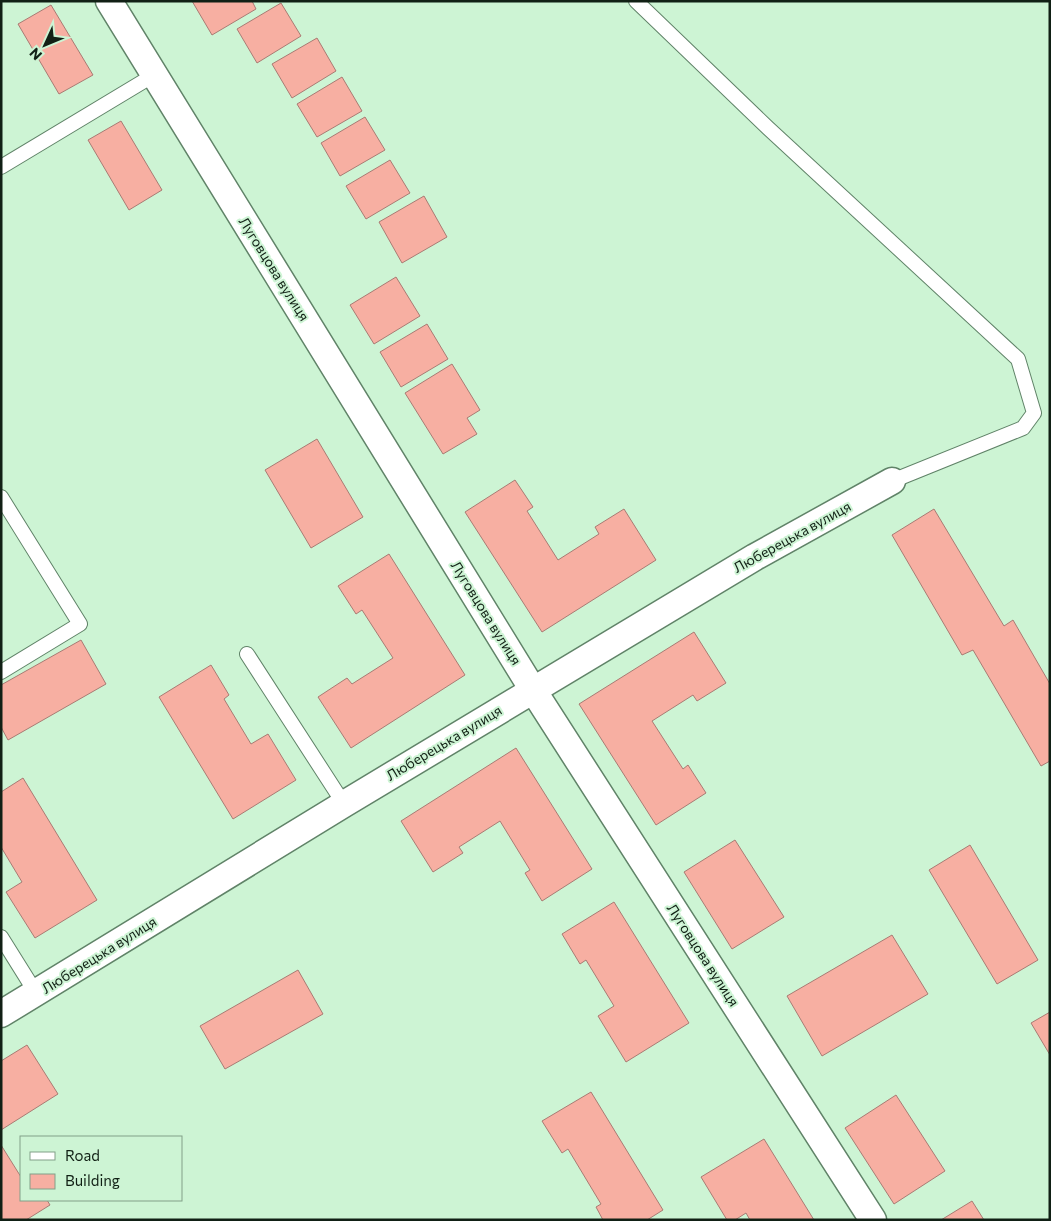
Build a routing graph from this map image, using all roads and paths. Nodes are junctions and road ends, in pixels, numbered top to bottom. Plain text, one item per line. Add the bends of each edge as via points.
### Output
1 (108, 1) edge
2 (636, 1) edge
3 (154, 75) junction
4 (1, 168) edge
5 (892, 481) joint
6 (1, 497) edge
7 (247, 654) dead end
8 (1, 672) edge
9 (533, 690) junction
10 (344, 804) junction
11 (1, 937) edge
12 (36, 993) junction
13 (1, 1014) edge
14 (872, 1220) edge

1 - 3 street, Луговцова вулиця
2 - 5 lane via 1018,359 1034,413 1023,428
3 - 4 lane
3 - 9 street, Луговцова вулиця
5 - 9 street, Люберецька вулиця via 746,562
6 - 8 lane via 80,624
7 - 10 lane
9 - 10 street, Люберецька вулиця
9 - 14 street, Луговцова вулиця
10 - 12 street, Люберецька вулиця
11 - 12 lane
12 - 13 street, Люберецька вулиця

